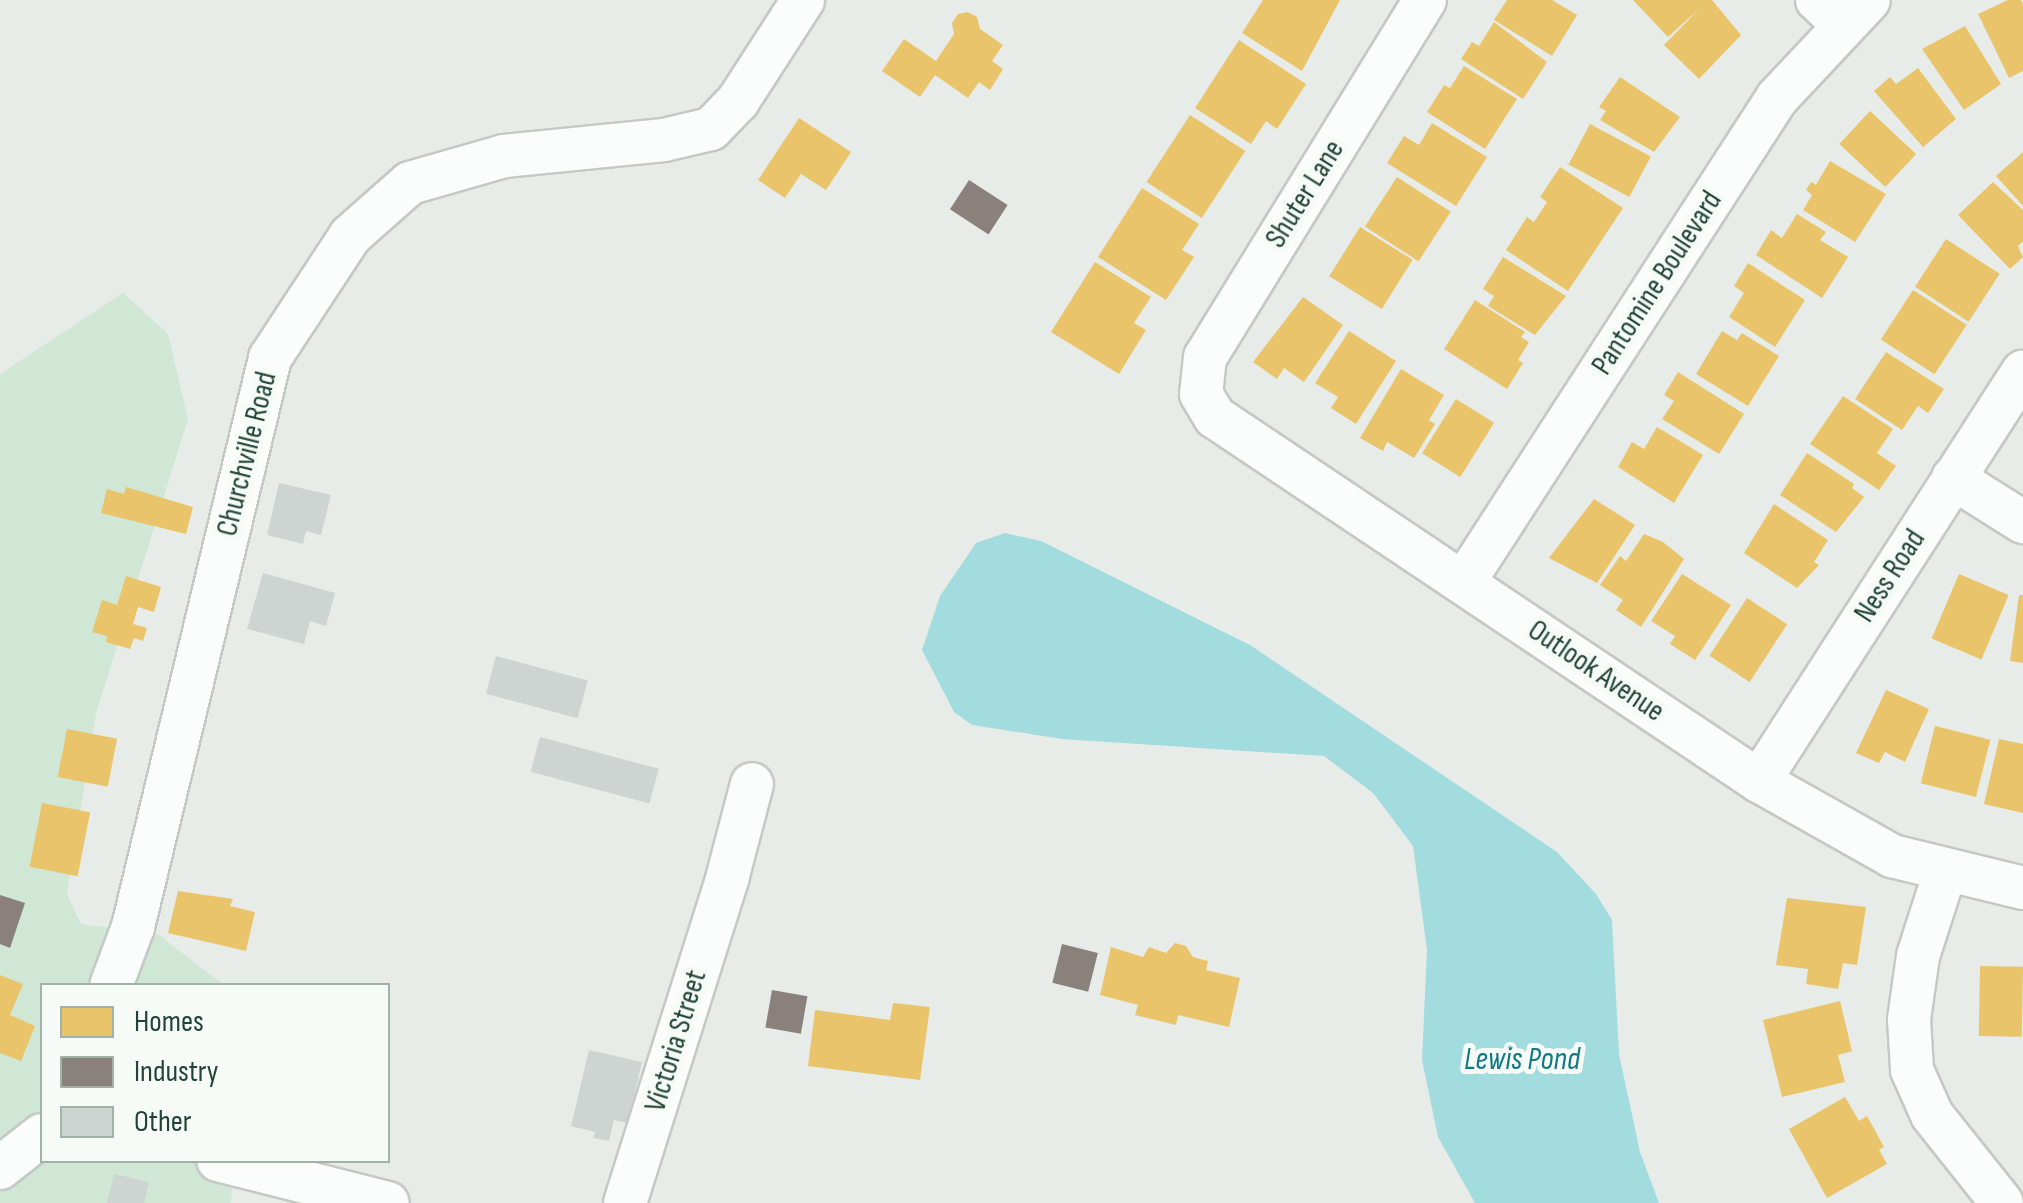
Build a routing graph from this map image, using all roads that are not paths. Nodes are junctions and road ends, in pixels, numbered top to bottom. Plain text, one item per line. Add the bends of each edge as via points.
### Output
1 (804, 0) edge
2 (1426, 0) edge
3 (1843, 8) edge
4 (2023, 372) edge
5 (1201, 394) joint
6 (1952, 478) junction
7 (2023, 522) edge
8 (1464, 582) junction
9 (1760, 781) junction
10 (752, 784) dead end
11 (1944, 872) junction
12 (2023, 888) edge
13 (112, 983) edge
14 (40, 1137) edge
15 (230, 1163) edge
16 (0, 1168) edge
17 (388, 1203) edge
18 (625, 1203) edge
19 (2002, 1203) edge

1 - 13 street, Churchville Road via 738,100 711,128 664,140 504,156 410,183 350,236 270,358 133,927
2 - 5 street, Shuter Lane via 1205,357
3 - 8 street, Pantomine Boulevard via 1777,98
4 - 6 street, Ness Road
5 - 8 street, Outlook Avenue via 1215,417
6 - 7 street
6 - 9 street, Ness Road
8 - 9 street, Outlook Avenue
9 - 11 street, Outlook Avenue via 1892,856
10 - 18 street, Victoria Street
11 - 12 street, Outlook Avenue
11 - 19 street via 1918,956 1909,1019 1912,1070 1932,1115
14 - 16 street
15 - 17 street

